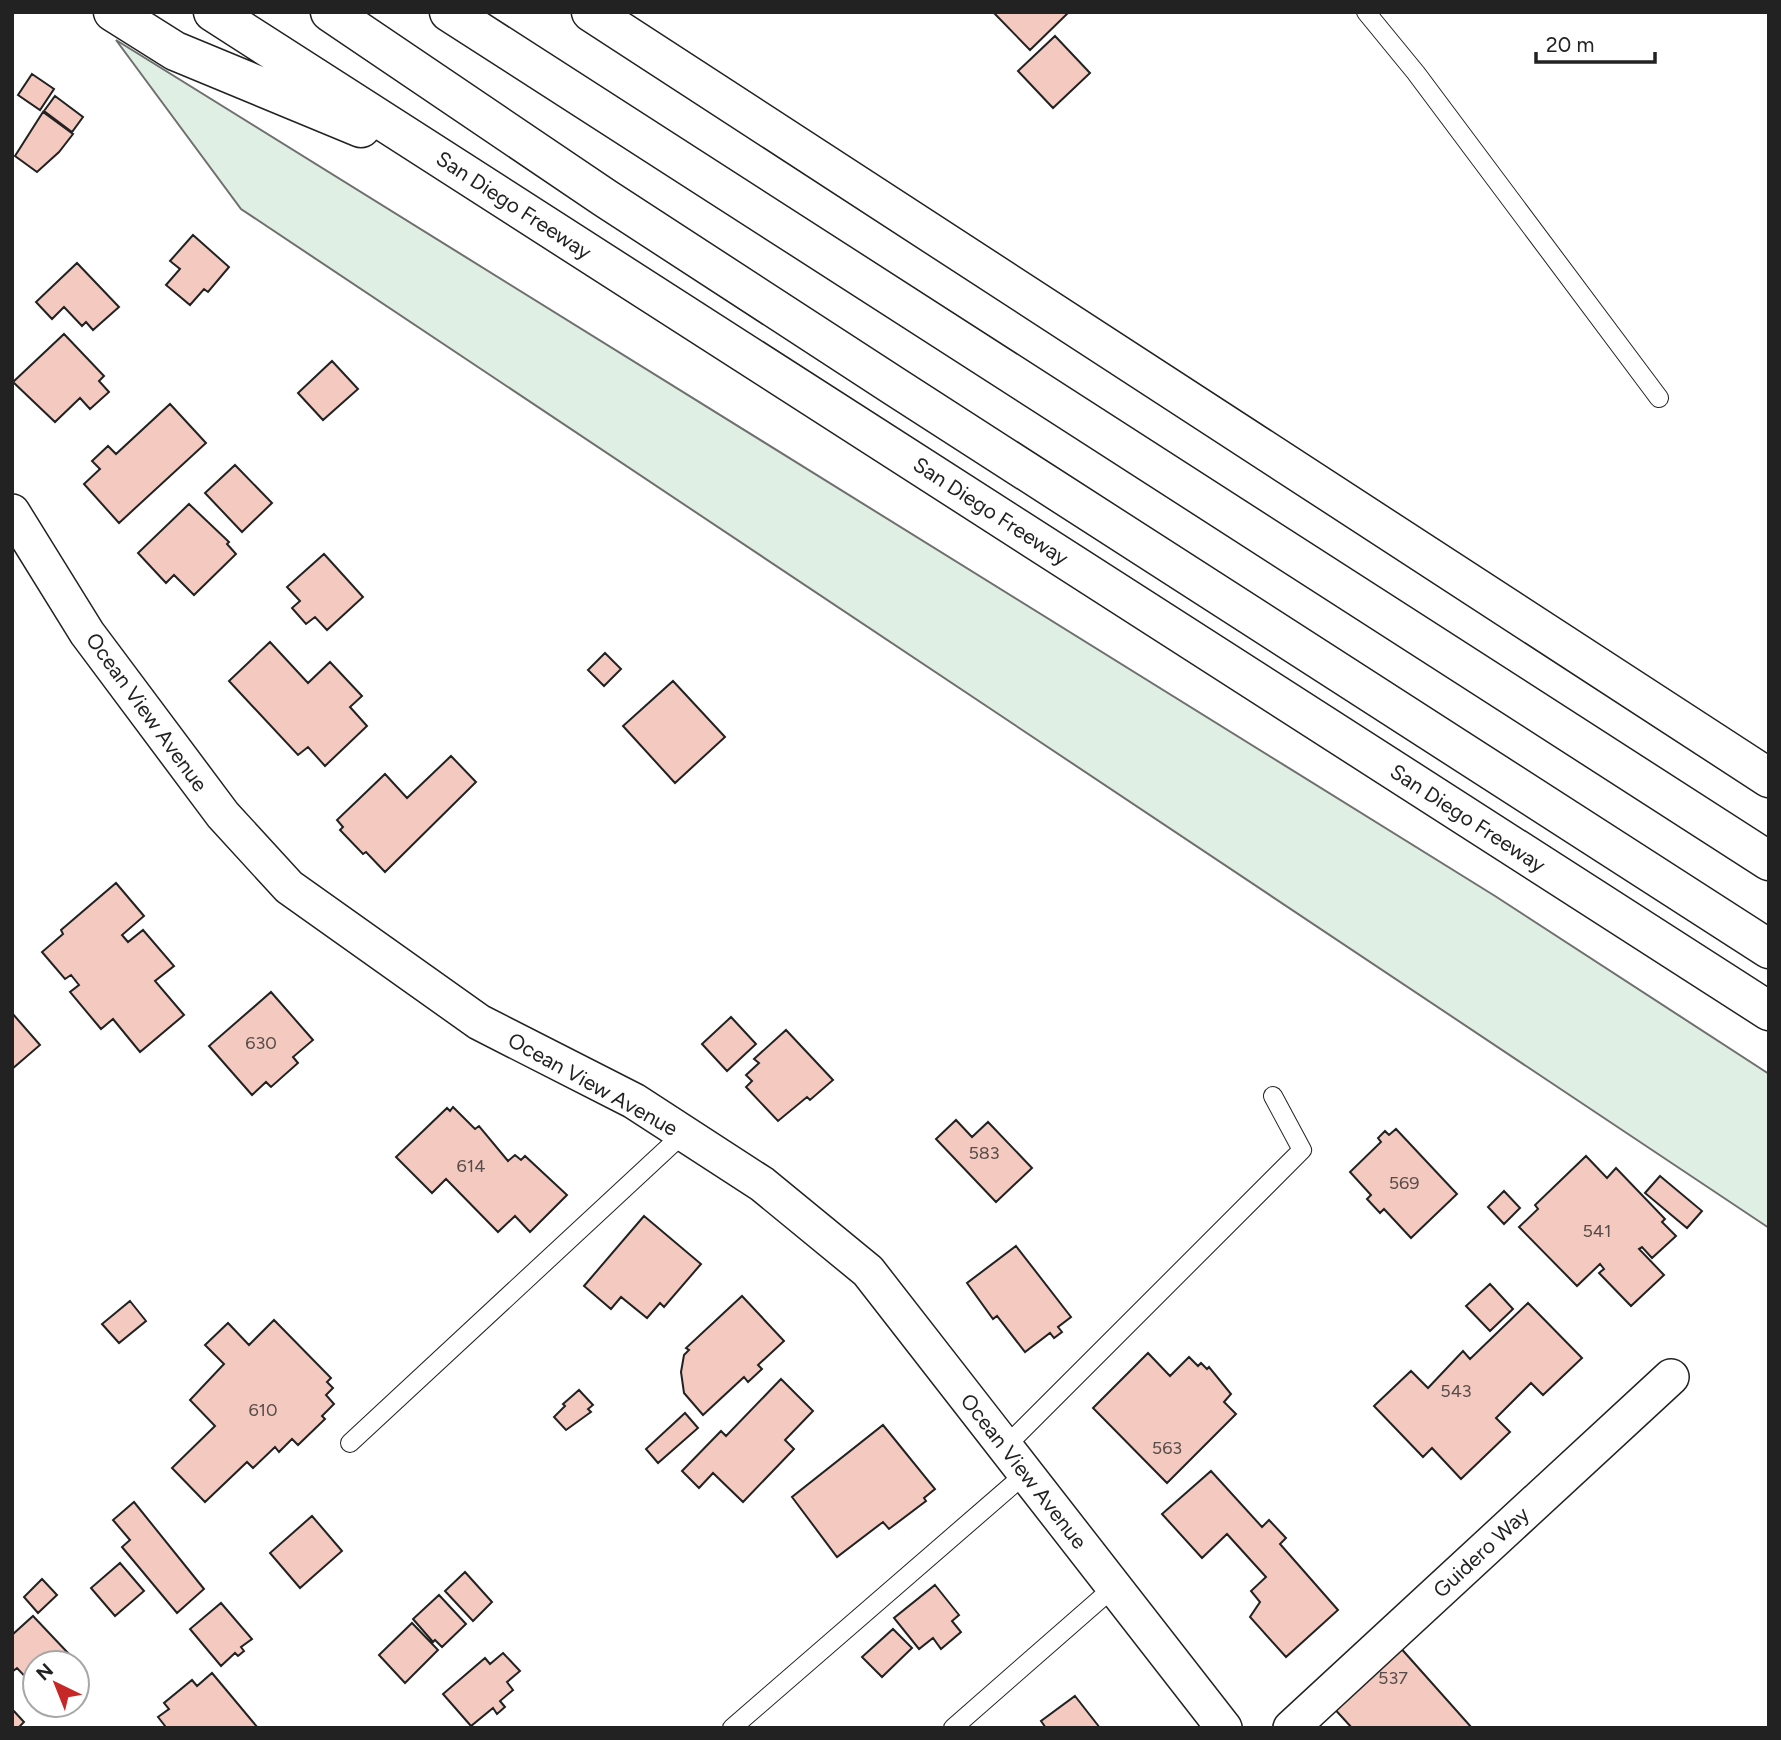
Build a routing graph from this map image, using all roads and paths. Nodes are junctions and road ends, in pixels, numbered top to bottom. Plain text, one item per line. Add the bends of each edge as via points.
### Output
1 (113, 12) edge
2 (213, 12) edge
3 (330, 12) edge
4 (449, 12) edge
5 (591, 12) edge
6 (1366, 12) edge
7 (456, 168) junction
8 (1659, 398) dead end
9 (12, 512) edge
10 (1769, 778) edge
11 (1769, 861) edge
12 (1769, 948) edge
13 (1769, 1011) edge
14 (1273, 1096) dead end
15 (684, 1133) junction
16 (1671, 1377) dead end
17 (350, 1443) dead end
18 (1015, 1460) junction
19 (1114, 1587) junction
20 (732, 1728) edge
21 (953, 1728) edge
22 (1224, 1728) edge
23 (1291, 1728) edge

1 - 7 highway via 175,51
2 - 7 highway, San Diego Freeway
3 - 12 highway via 894,386
4 - 11 highway
5 - 10 highway
6 - 8 lane
7 - 13 highway, San Diego Freeway
9 - 15 street, Ocean View Avenue via 87,633 223,815 289,887 479,1022 634,1101
14 - 18 lane via 1302,1150
15 - 17 lane
15 - 18 street, Ocean View Avenue via 762,1184 867,1271
16 - 23 street, Guidero Way
18 - 19 street, Ocean View Avenue
18 - 20 lane
19 - 21 lane
19 - 22 street, Ocean View Avenue

